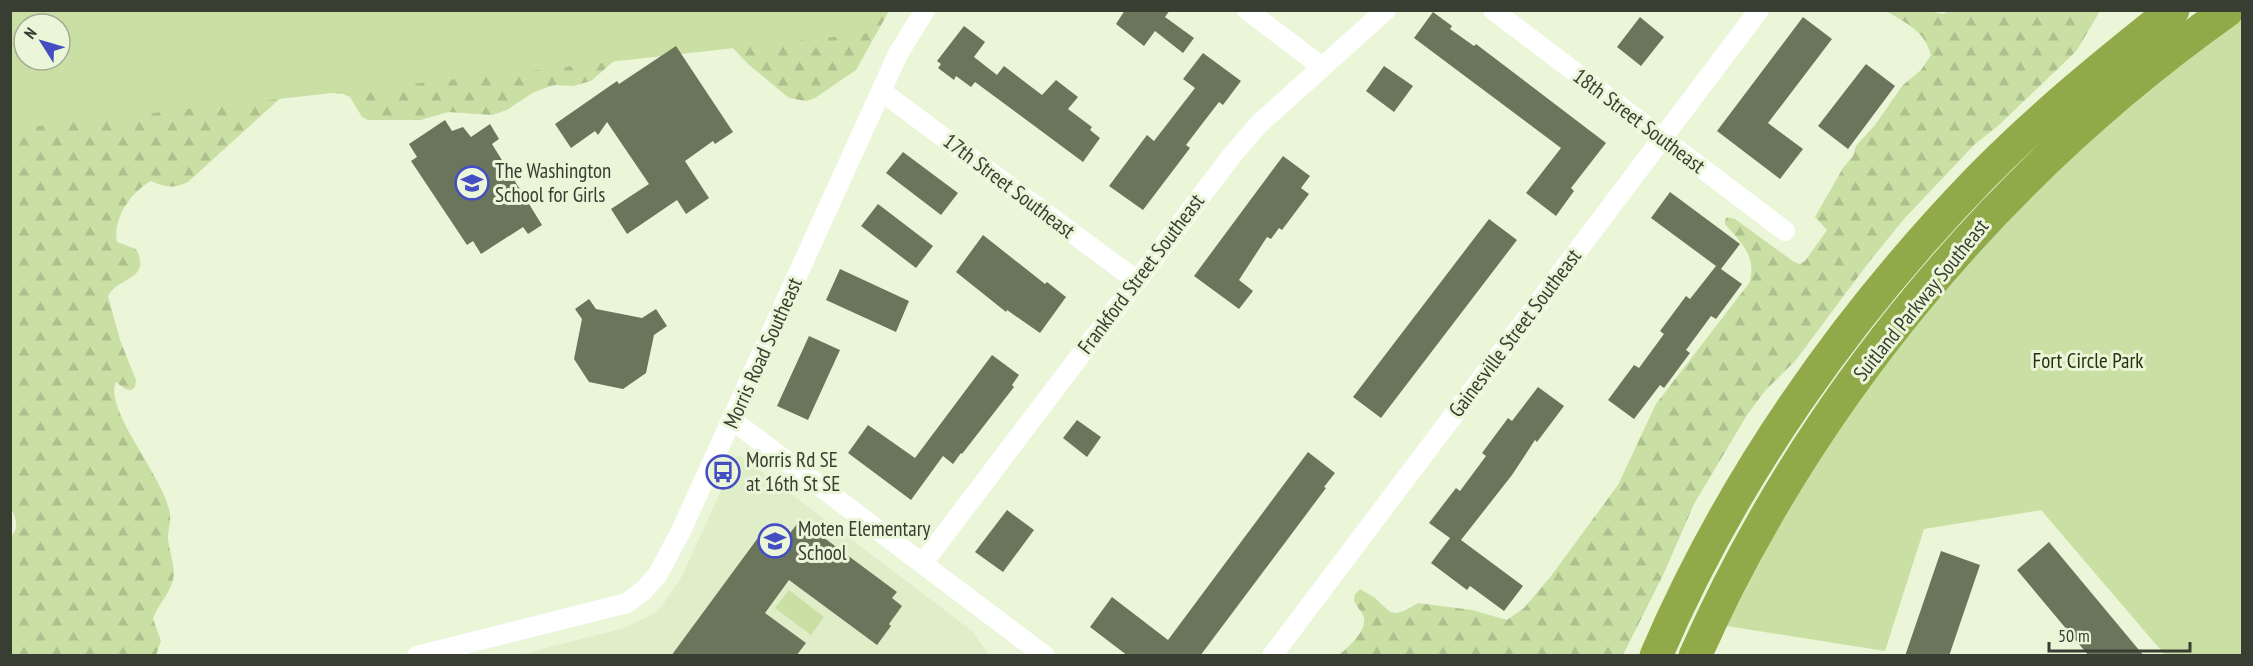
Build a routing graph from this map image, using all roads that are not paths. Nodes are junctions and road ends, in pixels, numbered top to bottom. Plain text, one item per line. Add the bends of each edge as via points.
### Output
1 (925, 10) edge
2 (1246, 10) edge
3 (1386, 10) edge
4 (1493, 10) edge
5 (1759, 10) edge
6 (2173, 10) edge
7 (2228, 10) edge
8 (1322, 67) junction
9 (881, 91) junction
10 (1662, 138) junction
11 (1785, 231) dead end
12 (1137, 281) junction
13 (732, 420) junction
14 (923, 563) junction
15 (450, 652) edge
16 (417, 656) edge
17 (1046, 656) edge
18 (1272, 656) edge
19 (1656, 656) edge
20 (1695, 656) edge

1 - 9 street, Morris Road Southeast via 908,35
2 - 8 street
3 - 8 street, Frankford Street Southeast
4 - 10 street, 18th Street Southeast
5 - 10 street, Gainesville Street Southeast
6 - 19 highway, Suitland Parkway Southeast via 2009,150 1944,217 1869,305 1800,397 1756,467 1701,564
7 - 20 highway, Suitland Parkway Southeast via 2079,128 1984,222 1925,288 1801,460 1757,532
8 - 12 street, Frankford Street Southeast via 1260,123 1233,154
9 - 12 street, 17th Street Southeast
9 - 13 street, Morris Road Southeast
10 - 11 street, 18th Street Southeast
10 - 18 street, Gainesville Street Southeast
12 - 14 street, Frankford Street Southeast
13 - 14 street
13 - 15 street, Morris Road Southeast via 663,565 644,590 627,603
14 - 17 street
15 - 16 street, Morris Road Southeast

